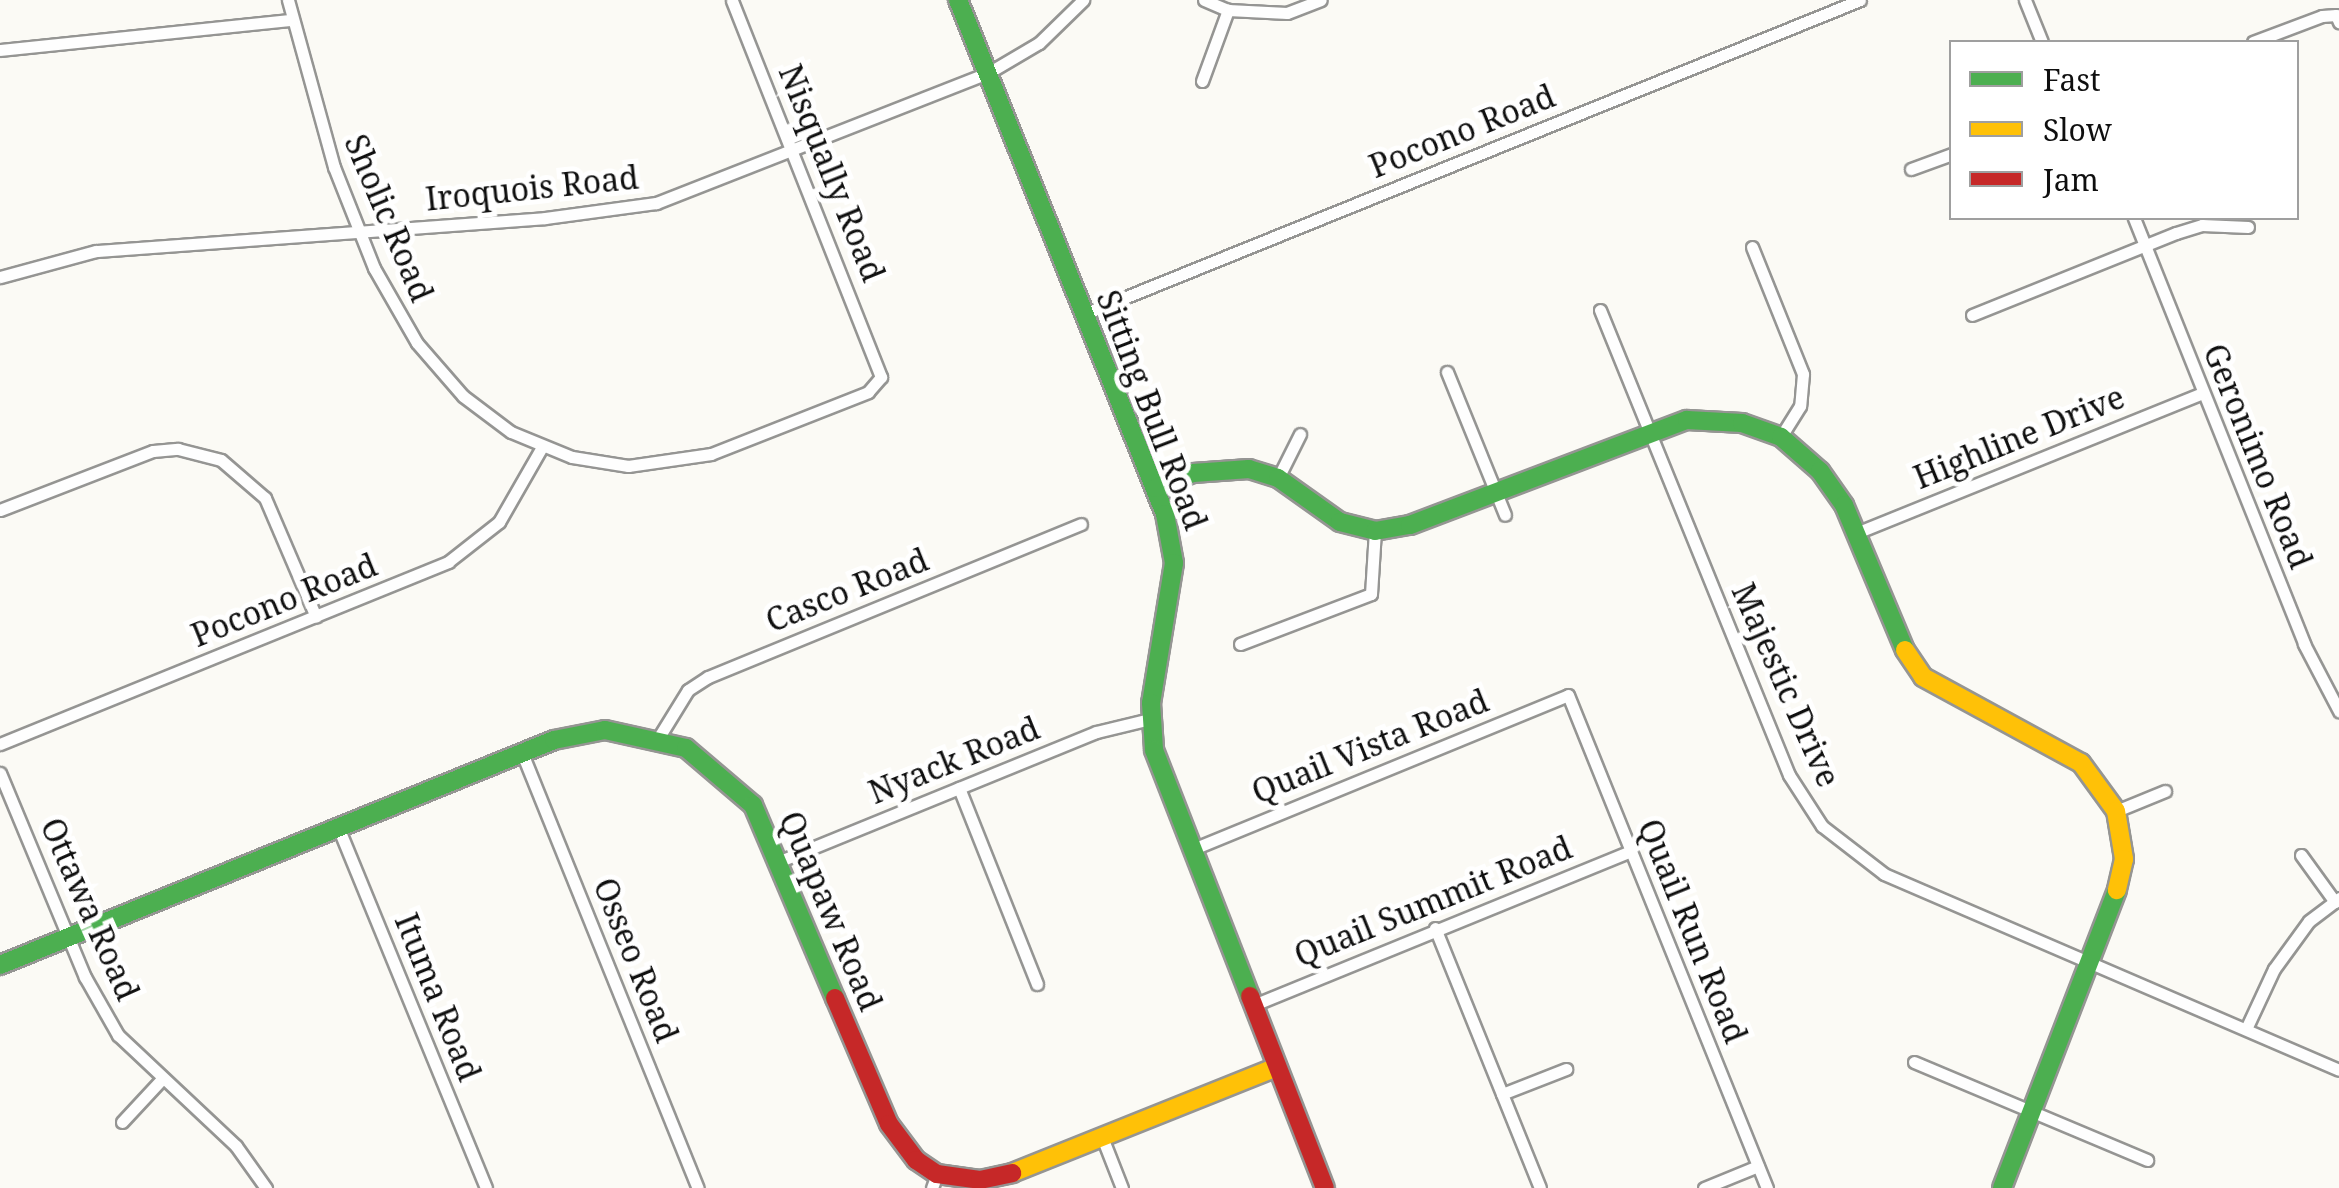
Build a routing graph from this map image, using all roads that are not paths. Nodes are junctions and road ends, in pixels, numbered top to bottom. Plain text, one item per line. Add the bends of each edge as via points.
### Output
1 (288, 0) edge
2 (732, 0) edge
3 (958, 0) edge
4 (1083, 0) edge
5 (1204, 0) edge
6 (1321, 0) edge
7 (1860, 0) edge
8 (2025, 0) edge
9 (1228, 10) junction
10 (291, 20) junction
11 (2339, 22) edge
12 (2041, 40) edge
13 (2258, 40) edge
14 (0, 50) edge
15 (988, 73) junction
16 (1202, 81) dead end
17 (794, 151) junction
18 (1949, 155) edge
19 (1910, 170) dead end
20 (2135, 220) edge
21 (2248, 227) dead end
22 (360, 231) junction
23 (2144, 245) junction
24 (1752, 248) dead end
25 (0, 277) edge
26 (1600, 310) dead end
27 (1084, 314) junction
28 (1972, 315) dead end
29 (881, 368) joint
30 (1447, 372) dead end
31 (2203, 393) junction
32 (1649, 432) junction
33 (1300, 434) dead end
34 (1780, 438) junction
35 (542, 447) junction
36 (1278, 478) junction
37 (1155, 488) junction
38 (1496, 492) junction
39 (0, 510) edge
40 (1506, 516) dead end
41 (1081, 524) dead end
42 (1375, 532) junction
43 (1856, 533) junction
44 (316, 616) junction
45 (1240, 644) dead end
46 (1568, 695) joint
47 (2339, 711) edge
48 (1150, 719) junction
49 (660, 738) junction
50 (0, 744) edge
51 (522, 753) junction
52 (0, 773) edge
53 (959, 788) junction
54 (2165, 791) dead end
55 (2116, 812) junction
56 (338, 827) junction
57 (1193, 848) junction
58 (1631, 851) junction
59 (2301, 854) dead end
60 (780, 860) junction
61 (2337, 900) edge
62 (1435, 928) junction
63 (68, 938) junction
64 (2093, 963) junction
65 (0, 965) edge
66 (1037, 984) dead end
67 (1256, 1004) junction
68 (2246, 1029) junction
69 (1914, 1062) dead end
70 (1276, 1067) junction
71 (1566, 1069) dead end
72 (2339, 1070) edge
73 (162, 1079) junction
74 (1502, 1094) junction
75 (2032, 1112) junction
76 (122, 1122) dead end
77 (1102, 1137) junction
78 (2147, 1160) dead end
79 (1758, 1166) junction
80 (934, 1181) edge
81 (266, 1188) edge
82 (486, 1188) edge
83 (698, 1188) edge
84 (1122, 1188) edge
85 (1325, 1188) edge
86 (1540, 1188) edge
87 (1704, 1188) edge
88 (1768, 1188) edge
89 (2002, 1188) edge

1 - 10 street, Sholic Road
2 - 17 street, Nisqually Road
3 - 15 street, Sitting Bull Road
4 - 15 street, Iroquois Road via 1039,43
5 - 9 street
6 - 9 street via 1287,14
7 - 27 street, Pocono Road
8 - 12 street
9 - 16 street
10 - 14 street
10 - 22 street, Sholic Road via 314,110
11 - 13 street via 2336,15 2322,16
15 - 17 street, Iroquois Road
15 - 27 street, Sitting Bull Road
17 - 22 street, Iroquois Road via 698,190 622,209
17 - 29 street, Nisqually Road
18 - 19 street
20 - 23 street, Geronimo Road
21 - 23 street via 2202,226
22 - 25 street, Iroquois Road via 96,251
22 - 35 street, Sholic Road via 392,306 438,371 483,414
23 - 28 street
23 - 31 street, Geronimo Road
24 - 34 street via 1802,374 1800,406
26 - 32 street, Majestic Drive
27 - 37 street, Sitting Bull Road
29 - 35 street, Sholic Road via 868,392 688,460 628,466
30 - 38 street
31 - 43 street, Highline Drive
31 - 47 street, Geronimo Road via 2304,644
32 - 34 street via 1687,420 1742,424
32 - 38 street
32 - 64 street, Majestic Drive via 1789,775 1822,826 1884,874
33 - 36 street
34 - 43 street via 1820,471
35 - 44 street, Pocono Road via 520,493 479,542 418,576
36 - 37 street via 1248,468 1212,470
36 - 42 street via 1340,522
37 - 48 street, Sitting Bull Road via 1174,563
38 - 40 street
38 - 42 street
39 - 44 street via 131,458 178,449 201,453 240,471 266,498
41 - 49 street, Casco Road via 708,676 688,690
42 - 45 street via 1371,594
43 - 55 street via 1923,677 2081,763
44 - 50 street, Pocono Road
46 - 57 street, Quail Vista Road
46 - 58 street, Quail Run Road
48 - 53 street, Nyack Road via 1096,732
48 - 57 street, Sitting Bull Road via 1160,766
49 - 51 street, Quapaw Road via 578,732
49 - 60 street, Quapaw Road via 733,782 753,805
51 - 56 street, Quapaw Road
51 - 83 street, Osseo Road
52 - 63 street, Ottawa Road
53 - 60 street, Nyack Road
53 - 66 street
54 - 55 street
55 - 64 street via 2124,859
56 - 63 street, Quapaw Road
56 - 82 street, Ituma Road
57 - 67 street, Sitting Bull Road
58 - 62 street, Quail Summit Road
58 - 79 street, Quail Run Road
59 - 61 street
60 - 80 street, Quapaw Road via 889,1124
61 - 68 street via 2309,921 2274,969
62 - 67 street, Quail Summit Road
62 - 74 street
63 - 65 street, Quapaw Road
63 - 73 street, Ottawa Road via 118,1035
64 - 68 street, Majestic Drive
64 - 75 street
67 - 70 street, Sitting Bull Road
68 - 72 street, Majestic Drive
69 - 75 street
70 - 77 street, Quapaw Road
70 - 85 street, Sitting Bull Road
71 - 74 street
73 - 76 street
73 - 81 street, Ottawa Road via 236,1146
74 - 86 street
75 - 78 street
75 - 89 street
77 - 80 street, Quapaw Road via 992,1178
77 - 84 street
79 - 87 street
79 - 88 street, Quail Run Road

